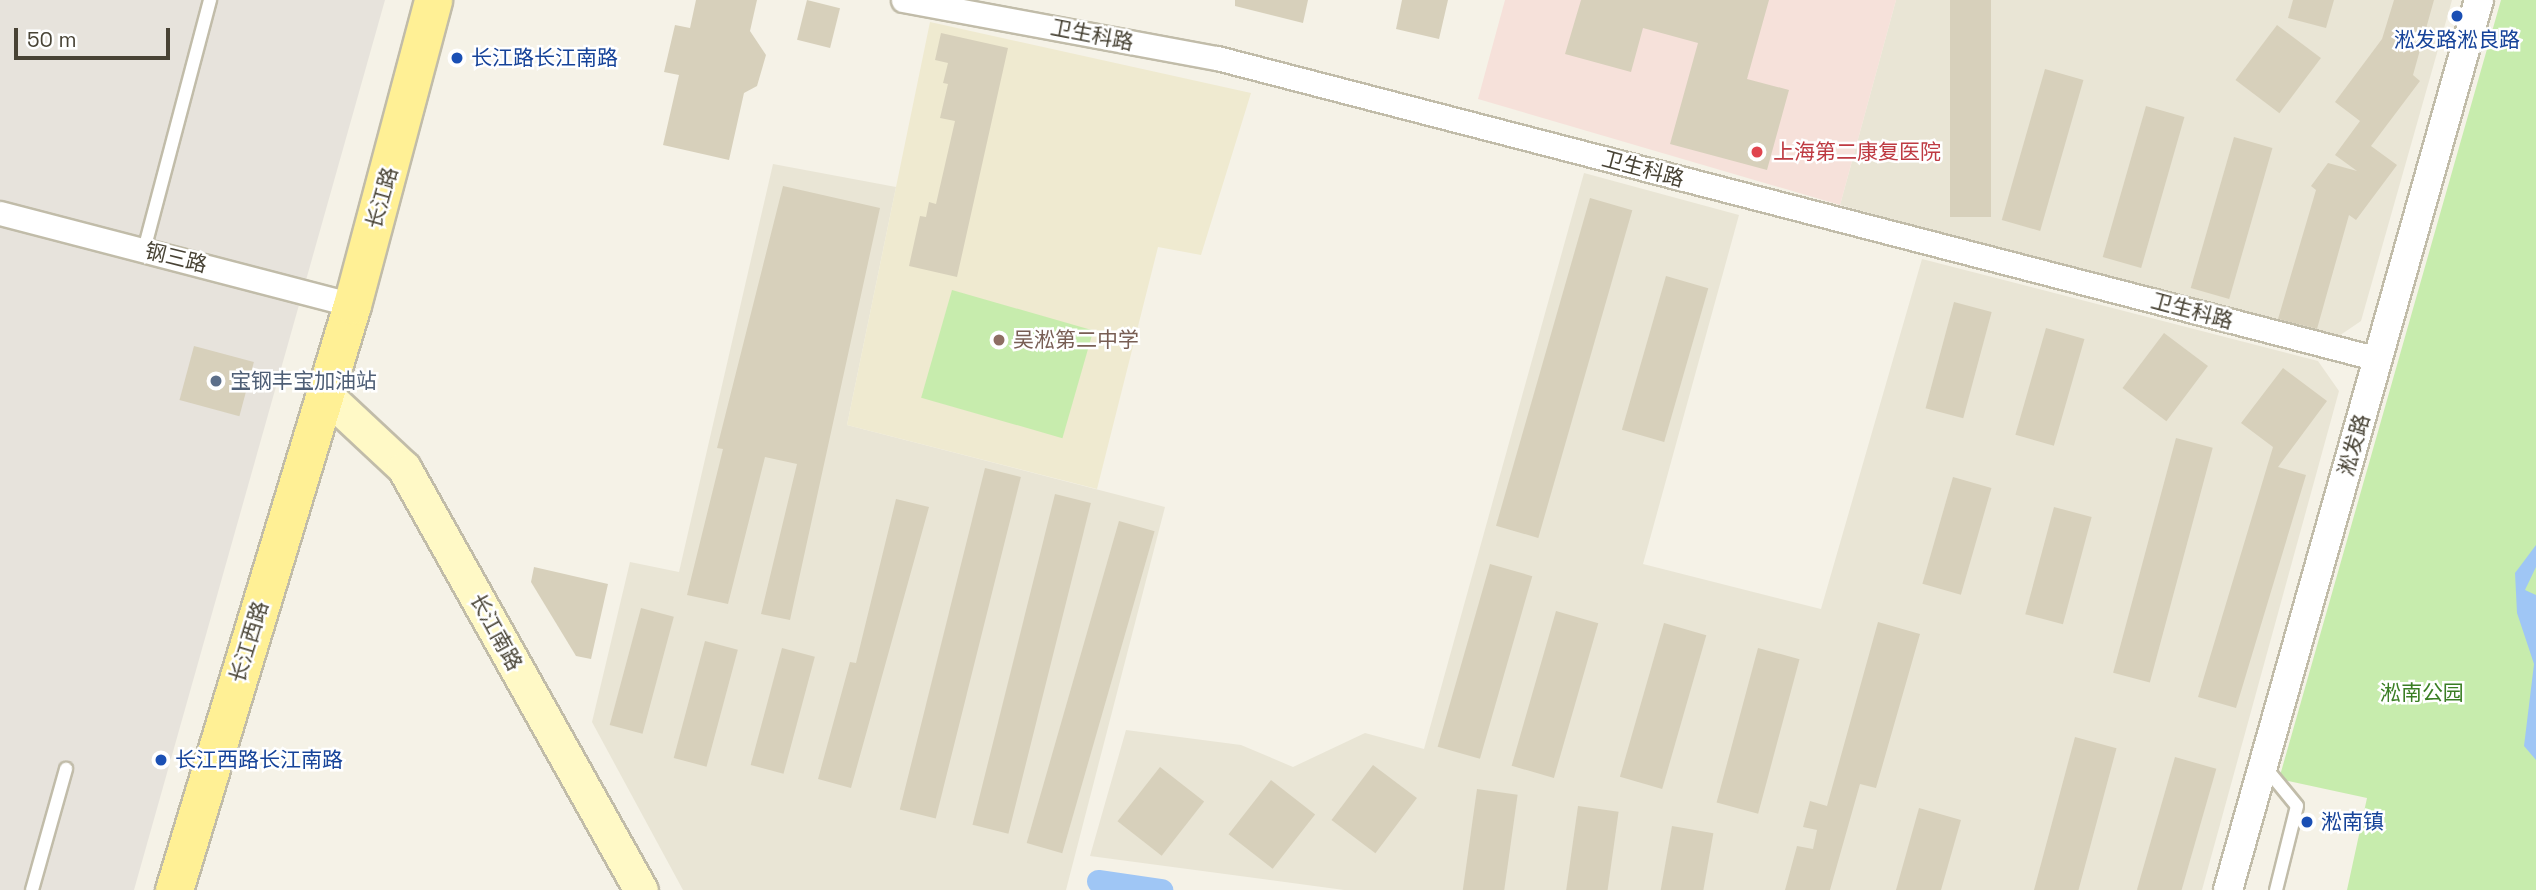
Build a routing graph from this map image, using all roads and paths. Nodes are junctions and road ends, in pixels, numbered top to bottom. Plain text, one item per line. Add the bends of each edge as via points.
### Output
1 (210, 0) edge
2 (433, 0) edge
3 (448, 0) edge
4 (903, 0) edge
5 (2479, 0) edge
6 (422, 52) junction
7 (0, 213) edge
8 (144, 250) junction
9 (352, 305) junction
10 (2378, 359) junction
11 (324, 394) junction
12 (2263, 765) junction
13 (66, 769) dead end
14 (32, 890) edge
15 (174, 890) edge
16 (641, 890) edge
17 (2228, 890) edge
18 (2276, 890) edge

1 - 8 lane
2 - 6 main road, 长江路
3 - 6 main road
4 - 10 street, 卫生科路 via 1217,58
5 - 10 street, 淞发路
6 - 9 main road, 长江路
7 - 8 street, 钢三路
8 - 9 street, 钢三路
9 - 11 main road, 长江路
10 - 12 street, 淞发路
11 - 15 main road, 长江西路
11 - 16 main road, 长江南路 via 404,468
12 - 17 street, 淞发路
12 - 18 lane via 2297,806
13 - 14 lane

